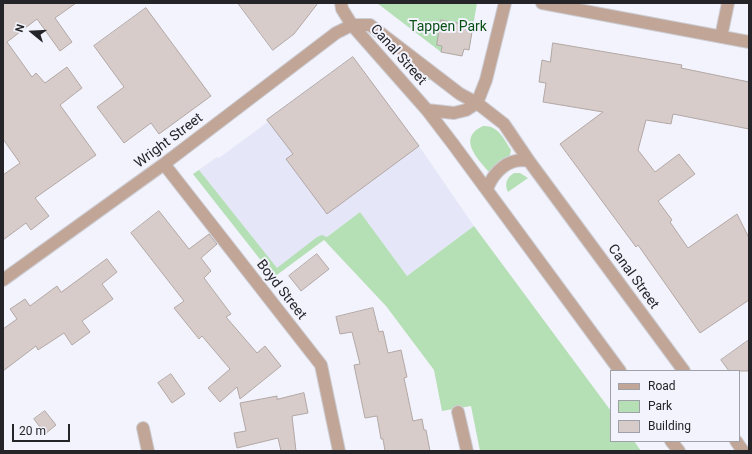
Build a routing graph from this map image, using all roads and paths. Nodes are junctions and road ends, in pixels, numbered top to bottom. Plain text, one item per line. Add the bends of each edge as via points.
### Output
1 (341, 3) edge
2 (505, 3) edge
3 (542, 3) edge
4 (728, 3) edge
5 (352, 25) junction
6 (721, 37) junction
7 (749, 42) edge
8 (477, 103) junction
9 (427, 110) junction
10 (529, 161) junction
11 (164, 164) junction
12 (487, 189) junction
13 (3, 280) edge
14 (619, 370) edge
15 (683, 370) edge
16 (458, 412) dead end
17 (144, 428) dead end
18 (672, 442) edge
19 (737, 442) edge
20 (148, 451) edge
21 (339, 451) edge
22 (467, 451) edge
23 (679, 451) edge
24 (743, 451) edge

1 - 5 street
2 - 8 street via 486,80
3 - 6 street
4 - 6 street
5 - 8 street, Canal Street via 370,25 460,94
5 - 9 street, Canal Street
5 - 11 street, Wright Street via 336,33
6 - 7 street
8 - 9 street via 454,114
8 - 10 street, Canal Street via 504,124
9 - 12 street, Canal Street
10 - 12 street via 521,160 501,168
10 - 15 street, Canal Street
11 - 13 street, Wright Street
11 - 21 street, Boyd Street via 321,365
12 - 14 street, Canal Street
16 - 22 street
17 - 20 street
18 - 23 street
19 - 24 street

